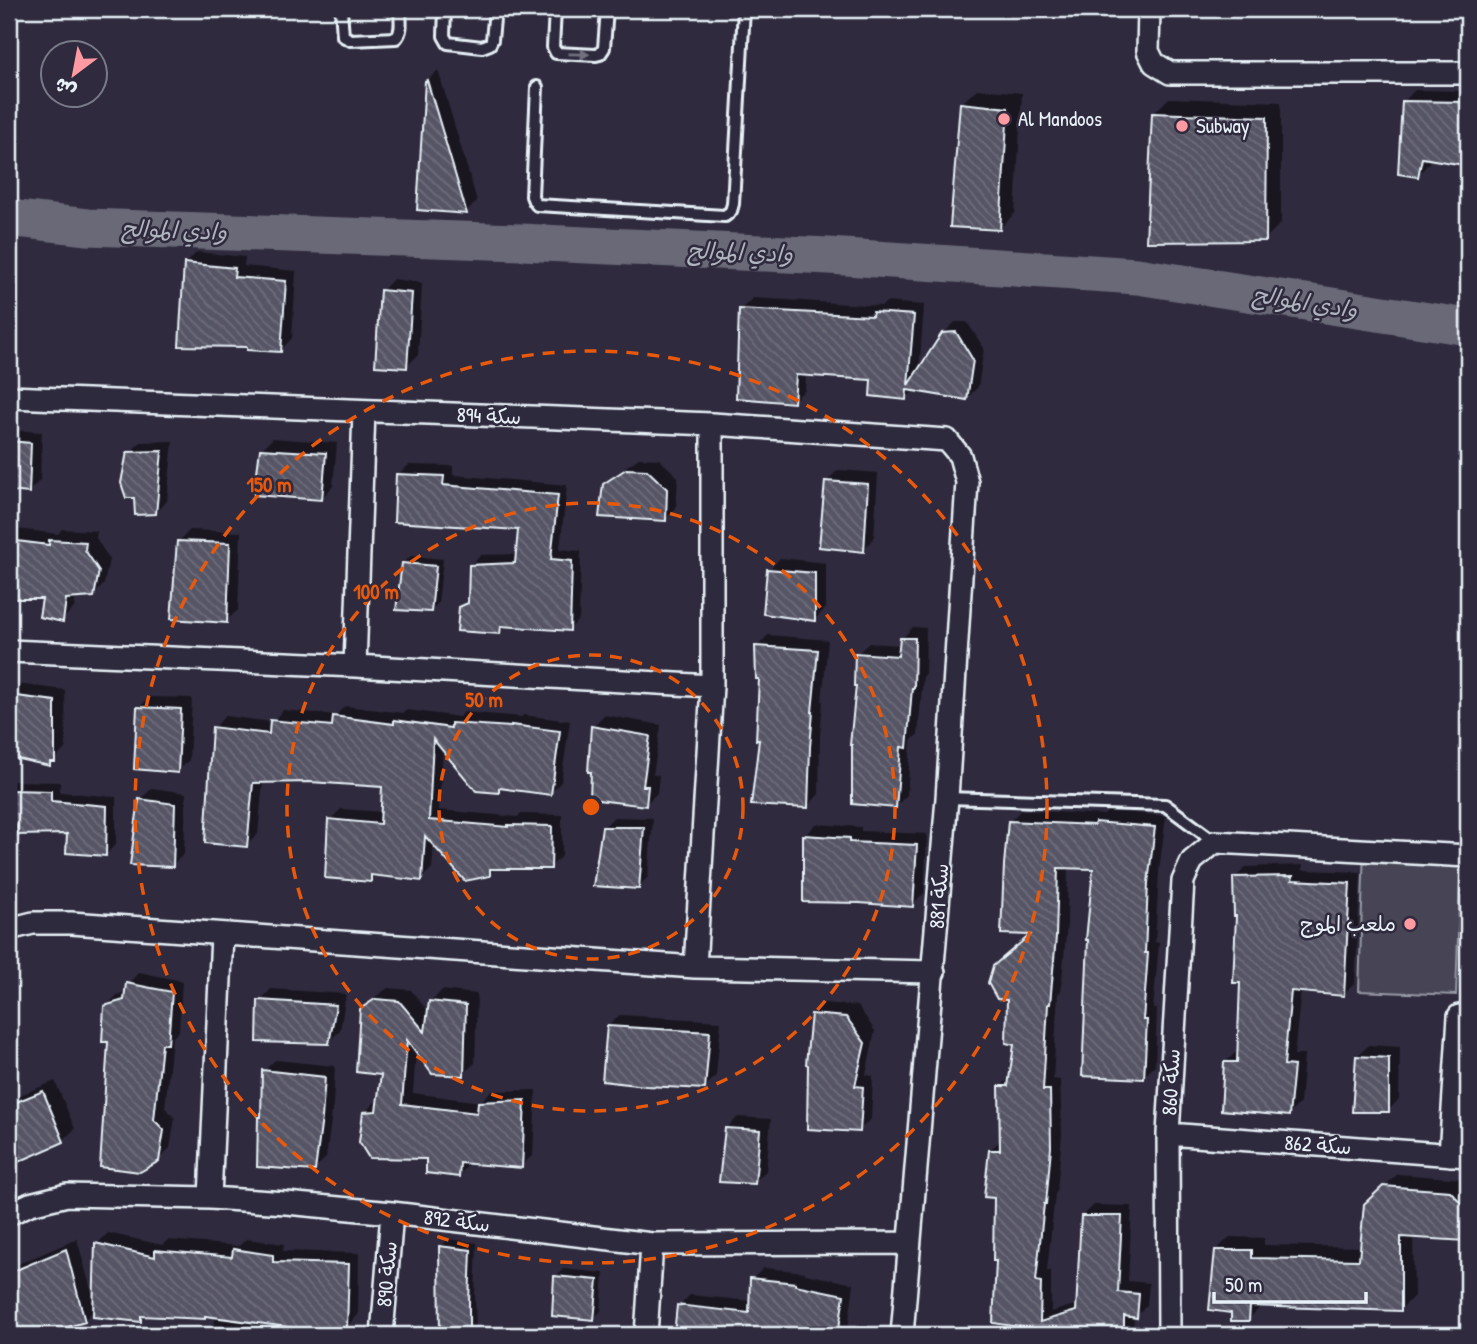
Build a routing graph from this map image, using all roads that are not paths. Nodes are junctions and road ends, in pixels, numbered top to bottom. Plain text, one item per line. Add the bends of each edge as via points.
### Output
1 (341, 9) edge
2 (400, 9) edge
3 (445, 9) edge
4 (495, 9) edge
5 (555, 9) edge
6 (607, 9) edge
7 (744, 9) edge
8 (1149, 9) edge
9 (1468, 73) edge
10 (537, 87) dead end
11 (9, 397) edge
12 (364, 411) junction
13 (712, 424) junction
14 (960, 456) joint
15 (9, 651) edge
16 (355, 666) junction
17 (712, 686) junction
18 (947, 798) junction
19 (1215, 842) junction
20 (1468, 856) edge
21 (9, 929) edge
22 (222, 935) junction
23 (695, 967) junction
24 (934, 972) junction
25 (1459, 1016) dead end
26 (1168, 1135) junction
27 (1459, 1156) edge
28 (210, 1198) junction
29 (391, 1213) junction
30 (9, 1214) edge
31 (908, 1243) junction
32 (652, 1244) junction
33 (382, 1335) edge
34 (646, 1335) edge
35 (902, 1335) edge
36 (1169, 1335) edge

1 - 2 lane via 341,31 351,40 396,38 401,31
3 - 4 lane via 448,43 482,47 492,40
5 -> 6 lane via 556,53 596,55 604,48
7 - 10 lane via 733,204 725,216 537,205 532,195
8 - 9 street via 1148,51 1154,63 1170,73
11 - 12 street, سكة 894
12 - 13 street, سكة 894
12 - 16 street
13 - 14 street, سكة 894 via 947,440
13 - 17 street
14 - 18 street, سكة 881 via 967,482
15 - 16 street
16 - 17 street
17 - 23 street
18 - 19 lane via 1166,805
18 - 24 street, سكة 881
19 - 20 street
19 - 26 street, سكة 860 via 1192,861 1183,881
21 - 22 street via 33,923 71,923
22 - 23 street
22 - 28 street
23 - 24 street
24 - 31 street, سكة 881
25 - 27 street
26 - 27 street, سكة 862
26 - 36 street, سكة 860
28 - 29 street, سكة 892
28 - 30 street, سكة 892 via 68,1195 30,1203
29 - 32 street, سكة 892
29 - 33 street, سكة 890
31 - 32 street, سكة 892
31 - 35 street, سكة 881
32 - 34 street

